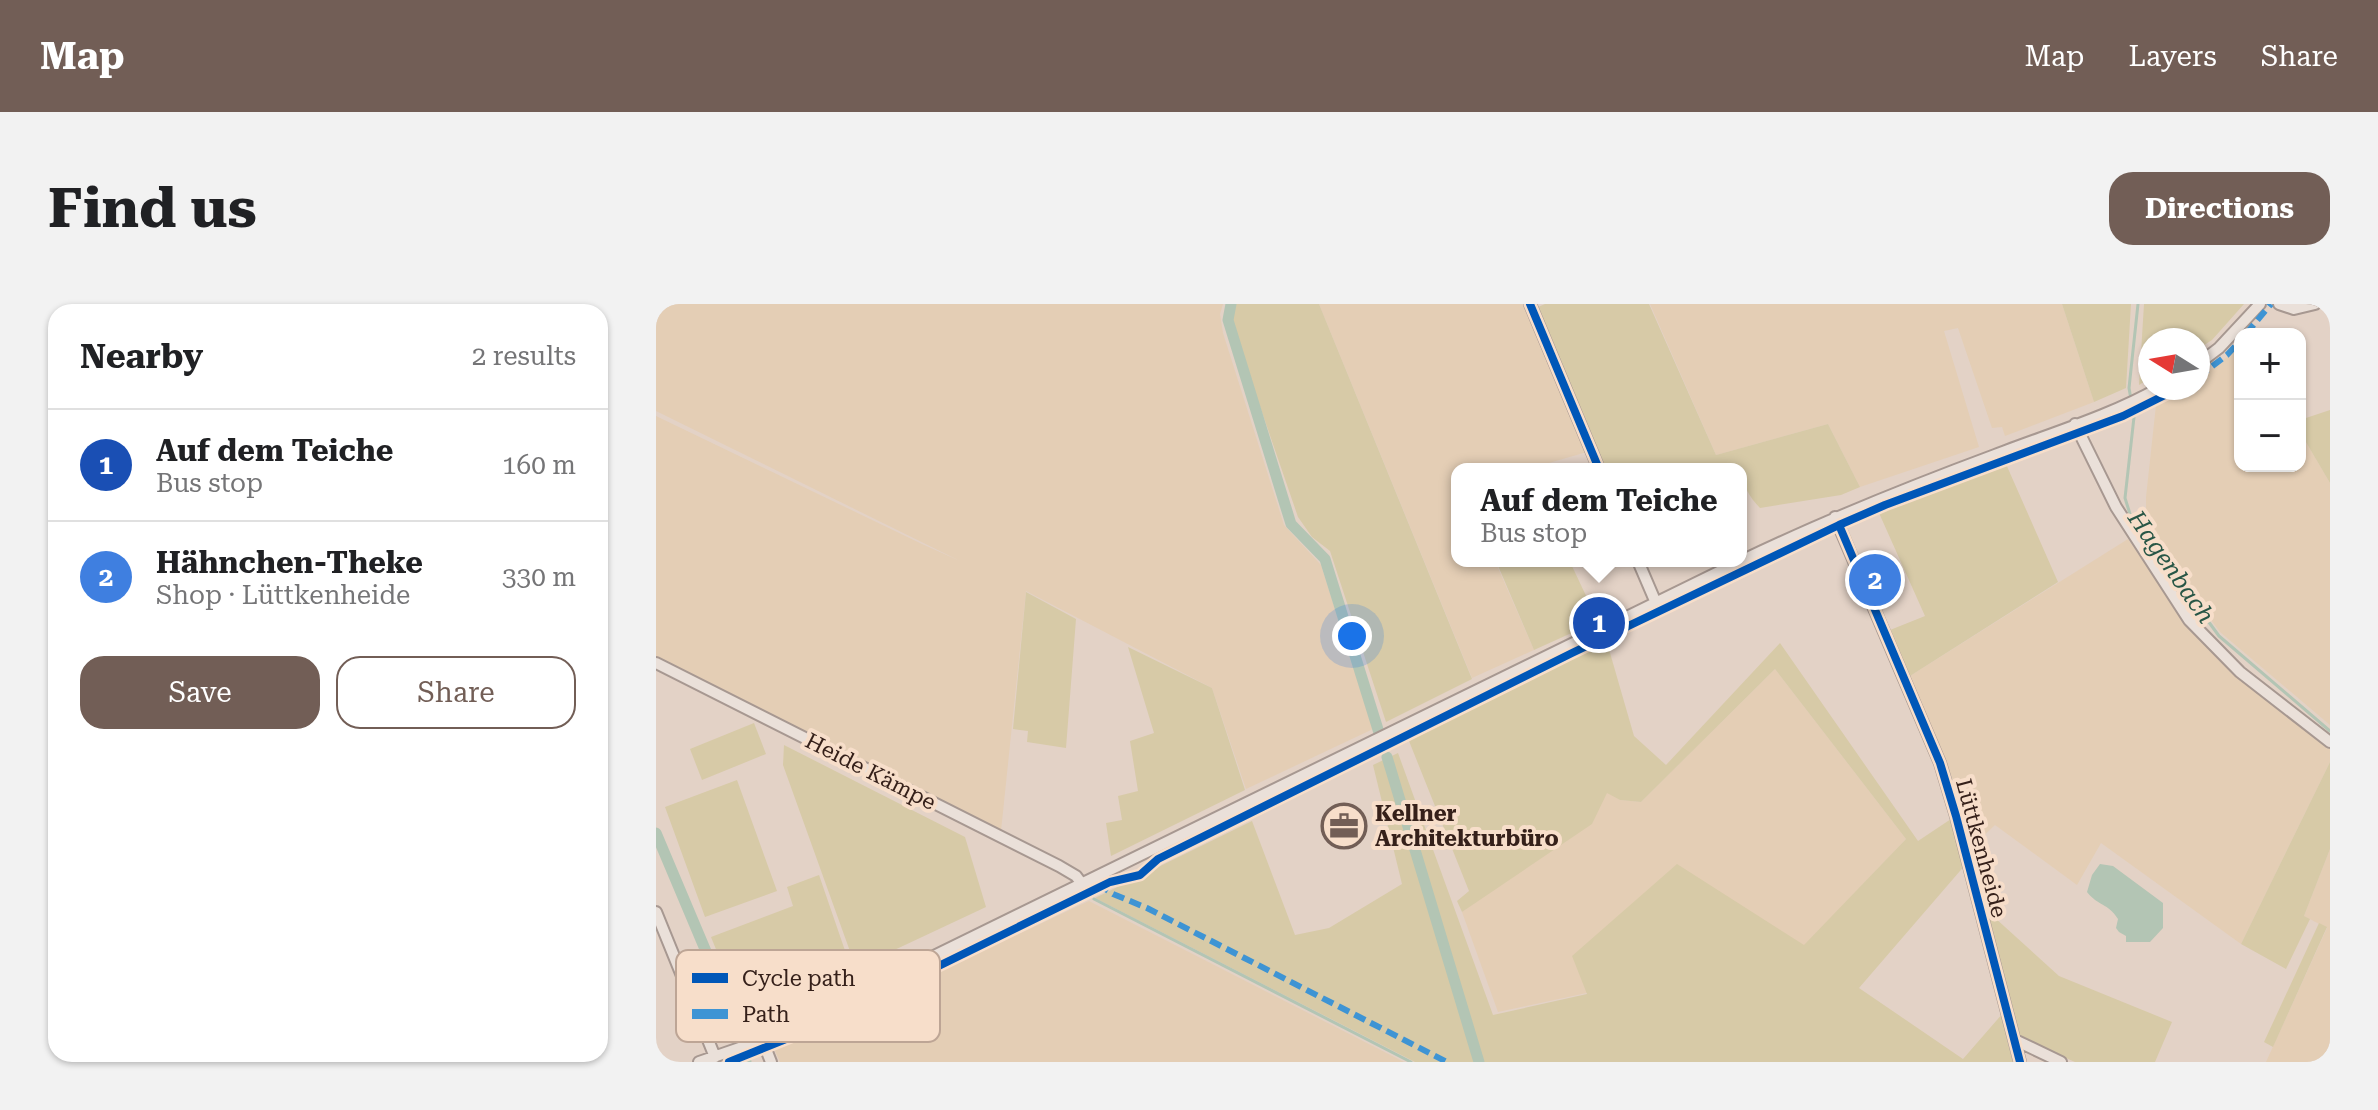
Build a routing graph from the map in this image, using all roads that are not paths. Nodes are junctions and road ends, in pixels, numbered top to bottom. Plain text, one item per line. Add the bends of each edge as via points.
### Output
1 (1530, 304) edge
2 (2260, 304) edge
3 (2279, 304) edge
4 (2315, 304) edge
5 (2210, 355) edge
6 (2138, 398) edge
7 (2075, 424) junction
8 (1596, 463) edge
9 (1835, 517) junction
10 (1747, 558) edge
11 (1641, 567) edge
12 (1729, 567) edge
13 (1656, 603) junction
14 (656, 663) edge
15 (2330, 742) edge
16 (1082, 884) junction
17 (656, 912) edge
18 (940, 953) edge
19 (676, 961) edge
20 (2015, 1040) junction
21 (709, 1042) edge
22 (755, 1042) edge
23 (763, 1042) edge
24 (715, 1057) junction
25 (699, 1062) edge
26 (771, 1062) edge
27 (2020, 1062) edge
28 (2061, 1062) edge

1 - 8 street
2 - 5 street
3 - 4 street via 2294,309
6 - 7 street
7 - 9 street
7 - 15 street via 2116,507 2189,620 2240,672
9 - 10 street
9 - 20 street, Lüttkenheide via 1940,763
11 - 13 street
12 - 13 street
13 - 16 street
14 - 16 street, Heide Kämpe via 1059,866
16 - 18 street
17 - 19 street
20 - 27 street, Lüttkenheide
20 - 28 street
21 - 24 street
22 - 24 street
23 - 26 street
24 - 25 street

